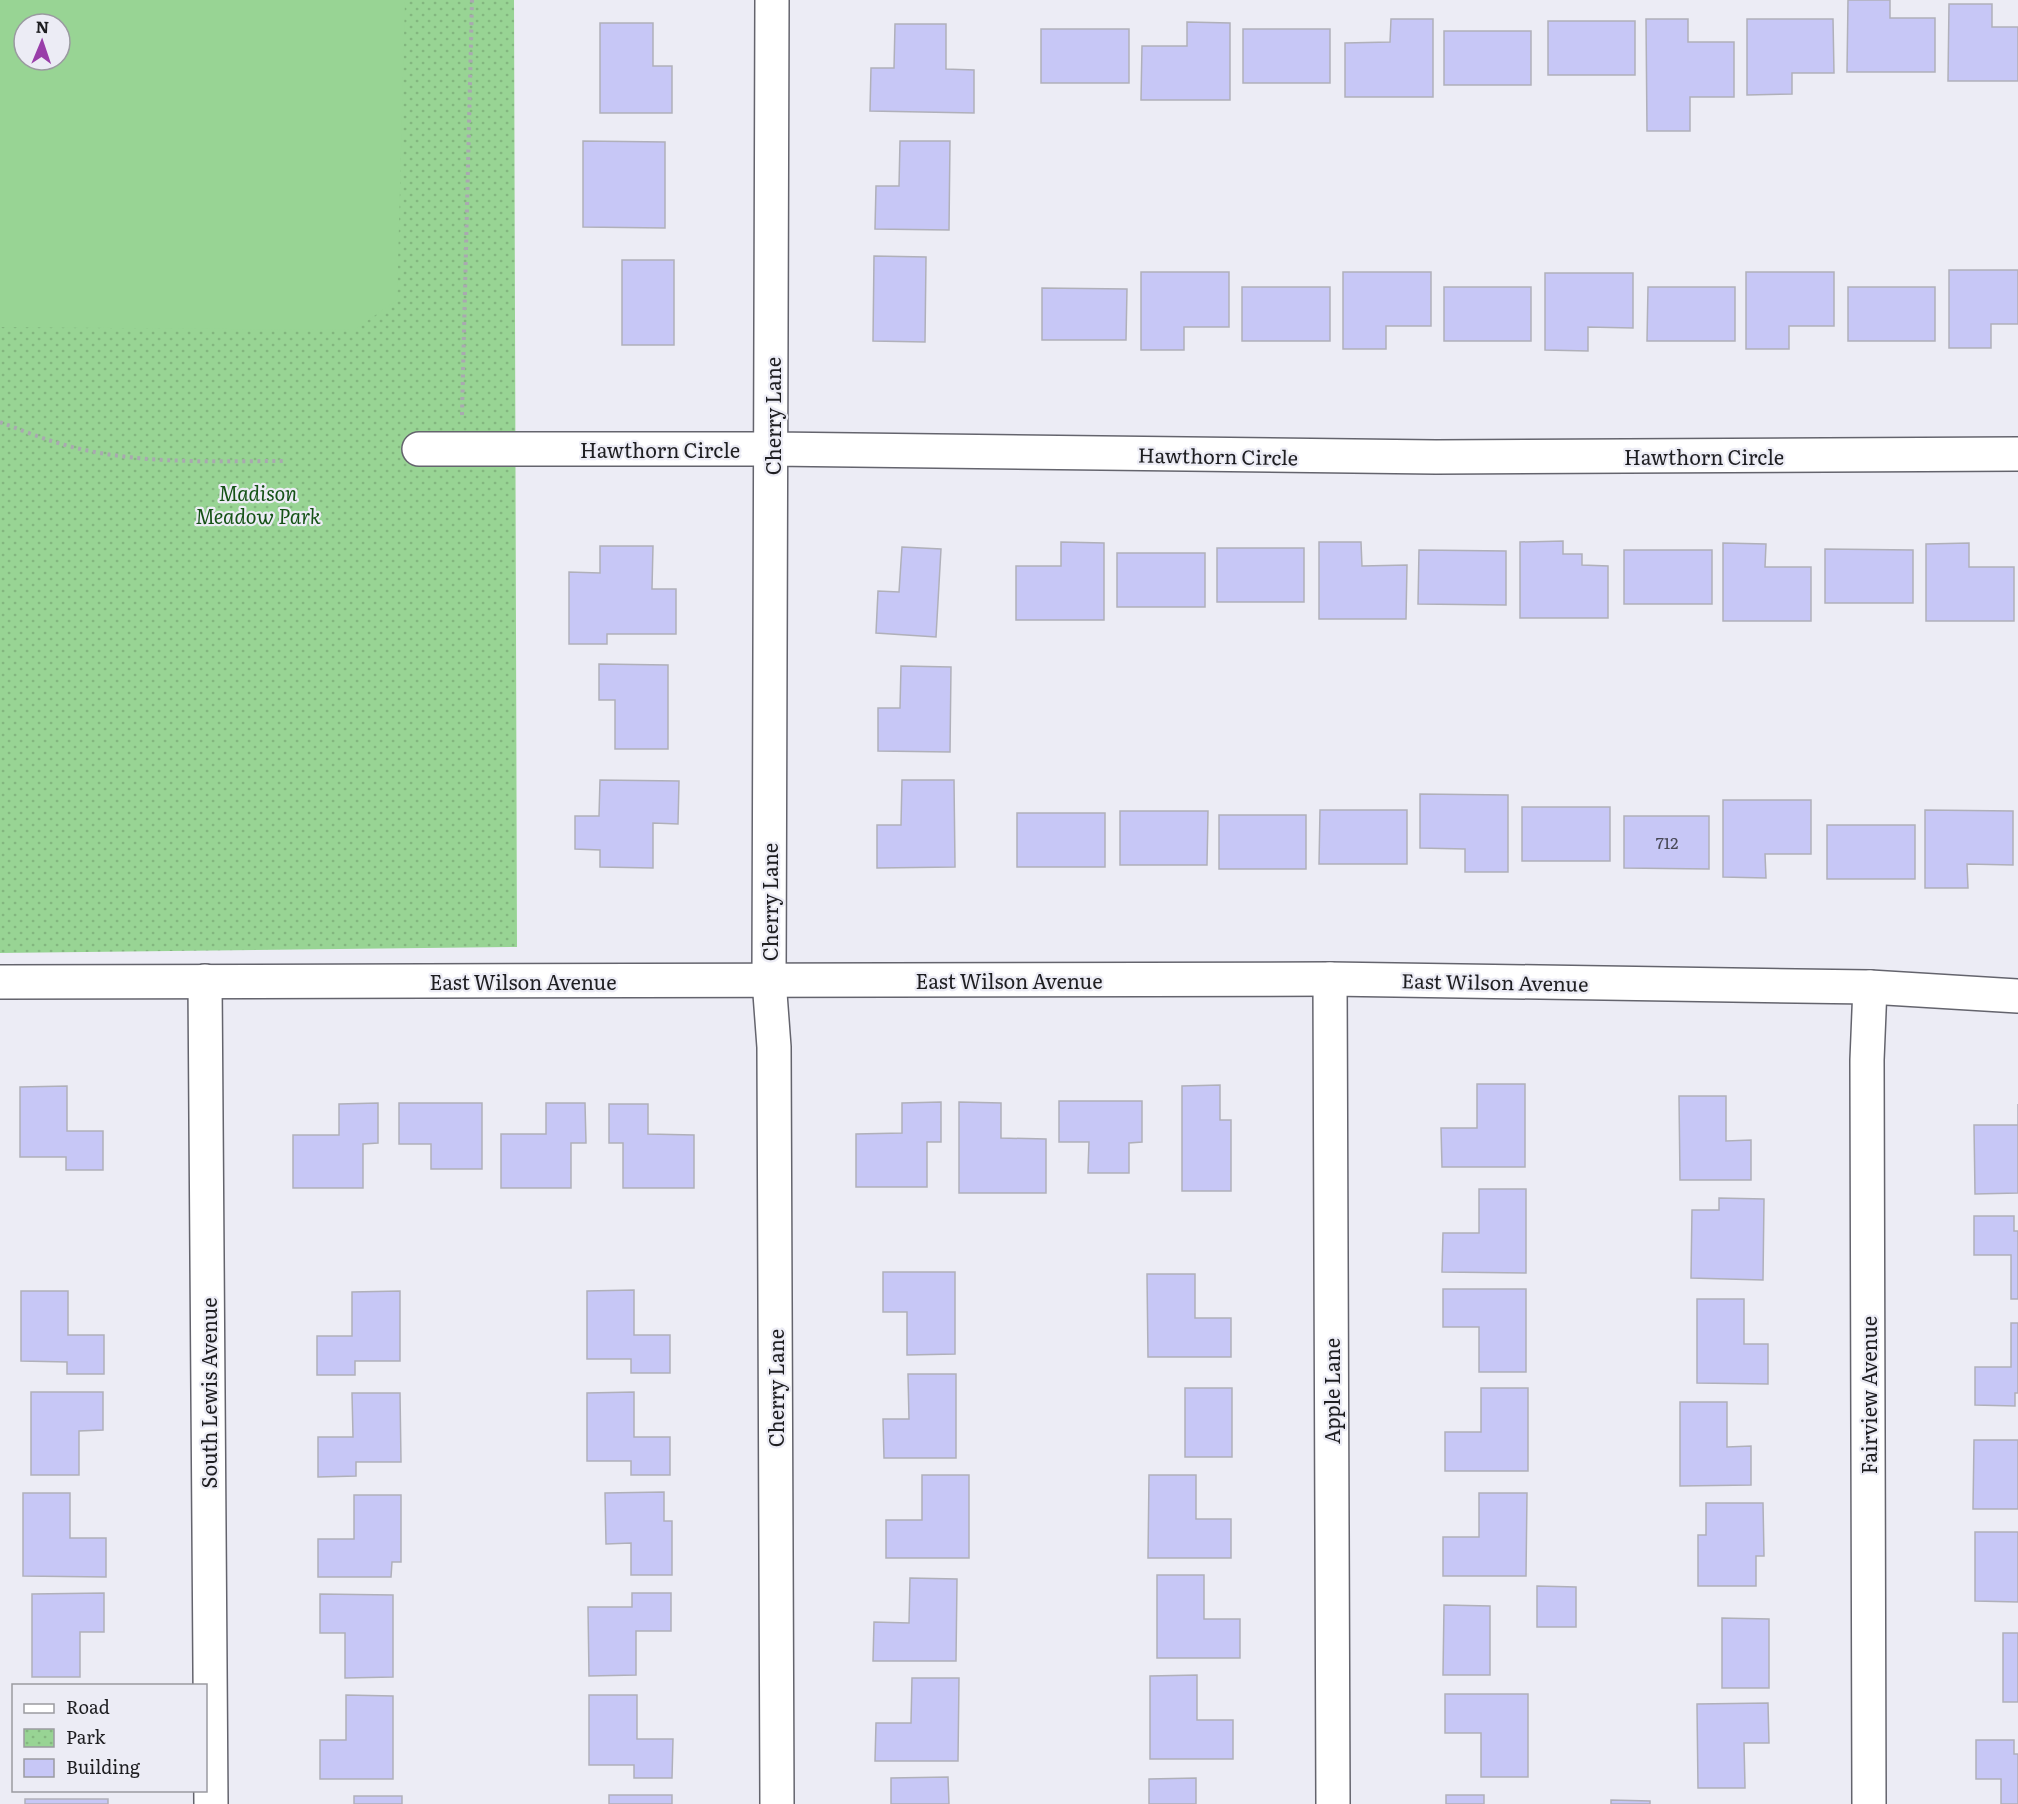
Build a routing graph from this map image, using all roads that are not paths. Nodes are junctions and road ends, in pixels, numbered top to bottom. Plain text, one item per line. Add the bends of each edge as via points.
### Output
1 (772, 0) edge
2 (419, 449) dead end
3 (772, 449) junction
4 (2018, 454) edge
5 (1330, 979) junction
6 (769, 980) junction
7 (205, 981) junction
8 (0, 982) edge
9 (1870, 987) junction
10 (2018, 996) edge
11 (211, 1804) edge
12 (777, 1804) edge
13 (1333, 1804) edge
14 (1869, 1804) edge

1 - 3 street, Cherry Lane
2 - 3 street, Hawthorn Circle
3 - 4 street, Hawthorn Circle via 1436,457
3 - 6 street, Cherry Lane
5 - 6 street, East Wilson Avenue
5 - 9 street, East Wilson Avenue
5 - 13 street, Apple Lane
6 - 7 street, East Wilson Avenue
6 - 12 street, Cherry Lane via 774,1059
7 - 8 street, East Wilson Avenue
7 - 11 street, South Lewis Avenue
9 - 10 street, East Wilson Avenue
9 - 14 street, Fairview Avenue

